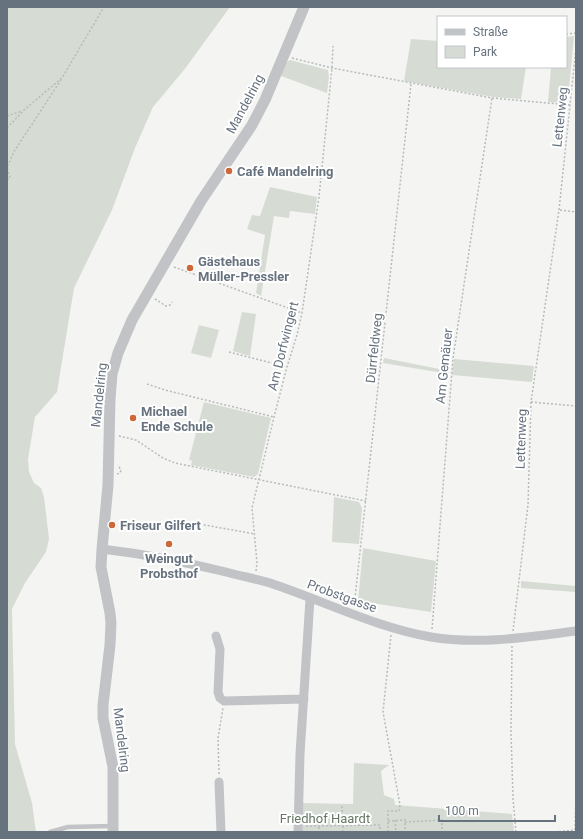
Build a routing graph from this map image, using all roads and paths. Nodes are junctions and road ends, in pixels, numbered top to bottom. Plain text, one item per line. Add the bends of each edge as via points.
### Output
1 (104, 7) edge
2 (304, 7) edge
3 (333, 46) dead end
4 (576, 48) edge
5 (284, 56) junction
6 (332, 68) junction
7 (62, 78) junction
8 (411, 84) junction
9 (492, 98) junction
10 (570, 105) junction
11 (24, 110) junction
12 (7, 116) edge
13 (7, 128) edge
14 (8, 165) edge
15 (7, 180) edge
16 (559, 210) junction
17 (576, 212) edge
18 (165, 263) junction
19 (147, 293) junction
20 (172, 302) dead end
21 (302, 313) junction
22 (229, 352) dead end
23 (287, 367) junction
24 (147, 384) dead end
25 (531, 402) junction
26 (576, 406) edge
27 (274, 417) junction
28 (109, 434) junction
29 (258, 480) junction
30 (367, 501) junction
31 (188, 522) dead end
32 (255, 534) junction
33 (102, 549) junction
34 (255, 579) junction
35 (310, 599) junction
36 (353, 614) junction
37 (392, 627) junction
38 (576, 631) edge
39 (216, 636) dead end
40 (432, 637) junction
41 (512, 639) junction
42 (304, 699) junction
43 (224, 701) junction
44 (219, 782) joint
45 (576, 790) edge
46 (342, 806) dead end
47 (395, 820) junction
48 (388, 821) junction
49 (405, 822) junction
50 (343, 826) junction
51 (319, 827) junction
52 (113, 829) edge
53 (298, 829) edge
54 (576, 830) edge
55 (50, 832) edge
56 (221, 832) edge
57 (319, 832) edge
58 (343, 832) edge
59 (380, 832) edge
60 (388, 832) edge
61 (396, 832) edge
62 (405, 832) edge
63 (442, 832) edge
64 (516, 832) edge
65 (555, 832) edge

1 - 7 path
2 - 5 street, Mandelring
3 - 6 path, Am Dorfwingert
4 - 10 path, Lettenweg
5 - 6 path
5 - 18 street, Mandelring via 252,125 201,201
6 - 8 path
6 - 21 path, Am Dorfwingert via 319,197
7 - 11 path
7 - 14 path
8 - 9 path
8 - 30 path, Dürrfeldweg
9 - 10 path
9 - 40 path, Am Gemäuer via 453,358
10 - 16 path, Lettenweg
11 - 12 path
11 - 13 path
14 - 15 path via 10,178
16 - 17 path
16 - 25 path, Lettenweg
18 - 19 street, Mandelring
18 - 21 path
19 - 20 path via 166,306
19 - 28 street, Mandelring via 132,320 112,374
21 - 23 path, Am Dorfwingert
22 - 23 path
23 - 27 path, Am Dorfwingert
24 - 27 path
25 - 26 path
25 - 41 path, Lettenweg via 528,505
27 - 29 path, Am Dorfwingert
28 - 29 path via 136,440 175,463
28 - 33 street, Mandelring via 108,484
29 - 30 path
29 - 32 path, Am Dorfwingert via 252,508
30 - 36 path, Dürrfeldweg
31 - 32 path
32 - 34 path, Am Dorfwingert
33 - 34 street, Probstgasse via 170,559
33 - 52 street, Mandelring via 102,575 111,623 103,704 113,766
34 - 35 street, Probstgasse
35 - 36 street, Probstgasse
35 - 42 street
36 - 37 street, Probstgasse
37 - 40 street, Probstgasse
37 - 48 path via 382,712 399,798 399,810 388,811
38 - 41 street, Probstgasse
39 - 43 street via 220,649 218,692
40 - 41 street, Probstgasse via 464,640
41 - 64 path, Lettenweg via 511,731
42 - 43 street
42 - 53 street
43 - 44 path via 218,738
44 - 56 street
45 - 54 path
46 - 50 path
47 - 48 path
47 - 49 path
47 - 61 path
48 - 60 path
49 - 62 path
49 - 63 path via 442,820
50 - 51 path
50 - 58 path
50 - 59 path via 380,825
51 - 53 path
51 - 57 path
52 - 55 lane via 68,827
54 - 65 path

